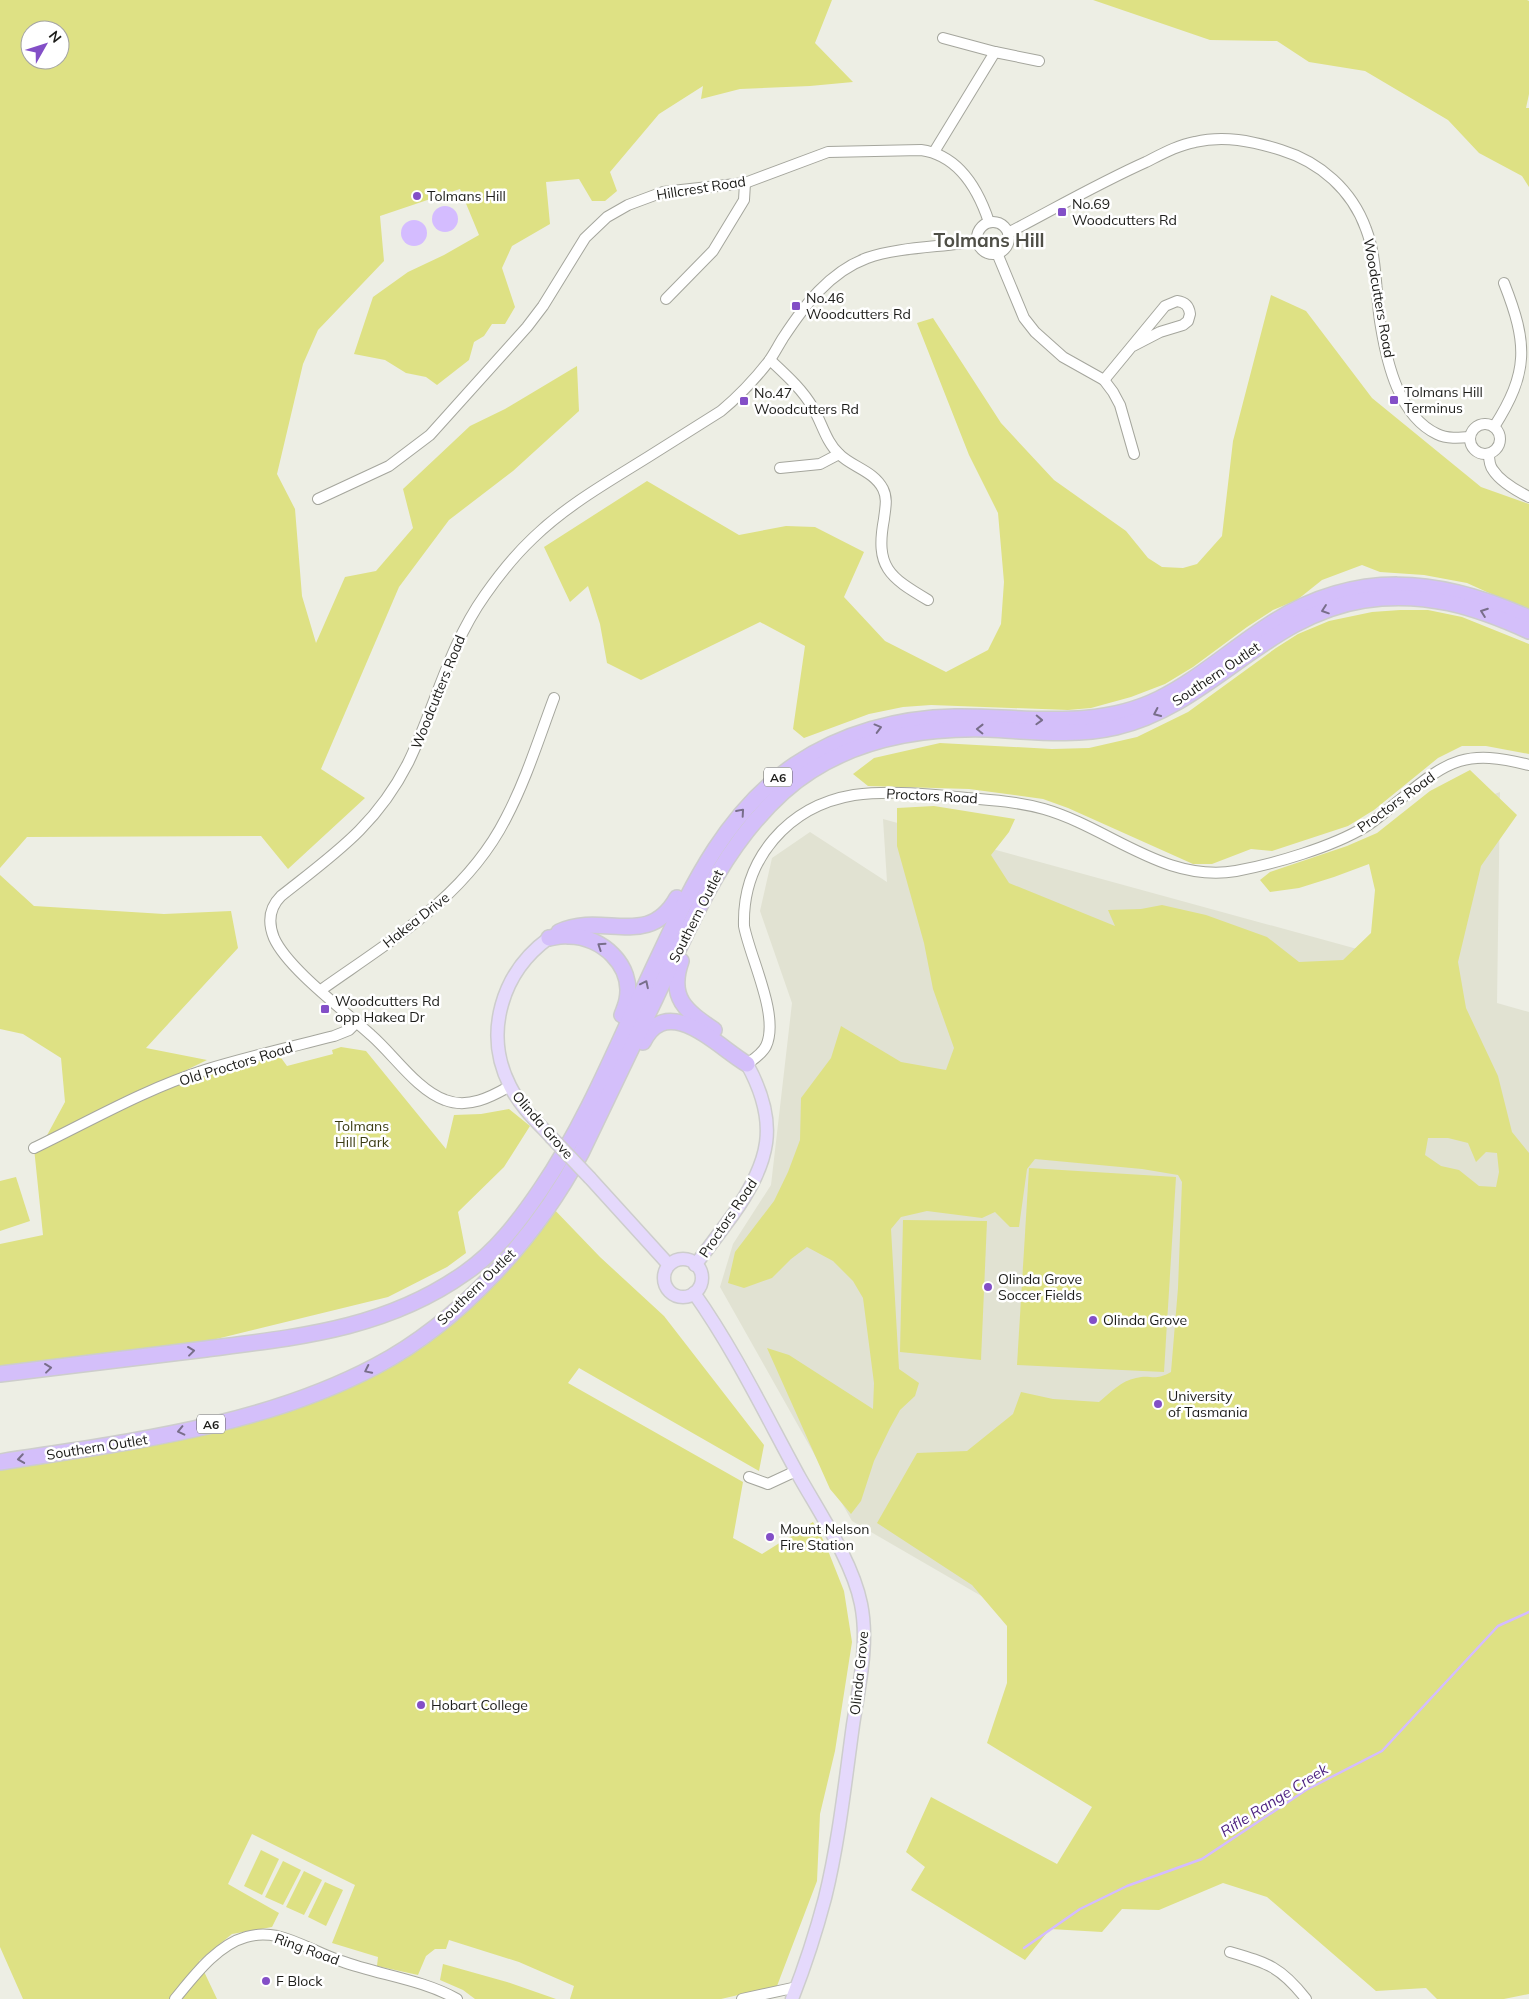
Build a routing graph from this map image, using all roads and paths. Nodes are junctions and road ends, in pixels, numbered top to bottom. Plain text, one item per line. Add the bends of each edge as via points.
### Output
1 (944, 38) dead end
2 (995, 52) junction
3 (1039, 61) dead end
4 (934, 152) junction
5 (744, 183) junction
6 (989, 222) junction
7 (1008, 233) junction
8 (977, 241) junction
9 (998, 253) junction
10 (1504, 283) dead end
11 (666, 299) dead end
12 (1133, 346) junction
13 (770, 360) junction
14 (1104, 380) junction
15 (1494, 427) junction
16 (1470, 437) junction
17 (839, 454) junction
18 (1134, 454) dead end
19 (1489, 454) junction
20 (780, 468) dead end
21 (1529, 497) edge
22 (318, 499) dead end
23 (928, 600) dead end
24 (1529, 618) edge
25 (1529, 631) edge
26 (554, 698) dead end
27 (1529, 765) edge
28 (722, 836) junction
29 (743, 836) junction
30 (549, 938) junction
31 (321, 990) junction
32 (357, 1022) junction
33 (747, 1064) junction
34 (510, 1086) junction
35 (34, 1148) dead end
36 (526, 1237) junction
37 (670, 1265) junction
38 (695, 1265) junction
39 (694, 1293) junction
40 (267, 1341) junction
41 (0, 1374) edge
42 (0, 1462) edge
43 (796, 1471) junction
44 (750, 1477) dead end
45 (1230, 1952) dead end
46 (797, 1987) junction
47 (176, 1999) edge
48 (457, 1999) edge
49 (742, 1999) edge
50 (792, 1999) edge
51 (1306, 1999) edge

1 - 2 street
2 - 3 street
2 - 4 street
4 - 5 street, Hillcrest Road via 828,152
4 - 6 street, Hillcrest Road via 971,182
5 - 11 street via 744,200 713,251
5 - 22 street, Hillcrest Road via 663,192 607,217 585,238 527,327 430,435 389,466
6 - 7 street via 999,223
6 - 8 street via 978,231
7 - 9 street via 1005,248
7 - 16 street, Woodcutters Road via 1123,172 1192,142 1240,140 1301,157 1336,182 1366,228 1374,261 1381,327 1389,361 1405,402 1417,419 1438,434 1450,438
8 - 9 street via 987,253
8 - 13 street, Woodcutters Road via 887,253 852,265 829,282 803,309
9 - 14 street via 1024,318 1035,332 1063,357
10 - 15 street via 1524,344 1525,362 1519,387
12 - 12 street via 1169,304 1181,302 1188,307 1190,314 1186,323
12 - 14 street
13 - 17 street via 803,392
13 - 31 street, Woodcutters Road via 721,411 592,492 551,522 514,558 484,597 454,649 414,749 388,797 357,836 281,896 272,911 271,927 275,941
14 - 18 street via 1120,405
15 - 16 street via 1481,425 1473,430
15 - 19 street via 1500,440
16 - 19 street via 1476,451
17 - 20 street via 820,464
17 - 23 street via 870,475 883,489 886,505 881,546 885,563 898,582
19 - 21 street via 1494,472
28 -> 24 highway, Southern Outlet / A6 via 756,796 783,774 811,755 850,737 896,723 928,718 1068,721 1130,711 1186,683 1275,620 1331,596 1378,586 1425,586 1471,595
25 -> 29 highway, Southern Outlet / A6 via 1481,610 1436,599 1390,597 1341,605 1285,629 1196,691 1156,713 1127,724 1065,733 925,731 865,745 797,780 761,813
26 - 31 street, Hakea Drive via 506,819 472,870 429,913
27 - 33 street, Proctors Road via 1493,758 1465,759 1437,771 1374,821 1348,836 1287,859 1212,873 1170,865 1070,818 1024,805 952,796 900,794 864,794 832,800 782,831 756,864 748,884 744,926 767,1004 770,1030 763,1050
28 - 30 highway via 698,864 672,908 660,920 639,927 586,924 560,931
40 -> 28 highway, Southern Outlet / A6 via 349,1327 399,1310 466,1272 503,1239 531,1203 570,1141 680,911
29 - 33 highway via 681,961 676,985 686,1008 731,1043
29 - 36 highway, Southern Outlet / A6 via 714,876 582,1153
30 - 34 main road, Olinda Grove via 522,963 503,997 498,1042 503,1070
40 -> 30 highway via 367,1314 423,1290 479,1252 528,1197 569,1129 618,1027 627,1000 623,970 607,949 583,937
31 - 32 street, Woodcutters Road
32 - 34 street, Woodcutters Road via 423,1087 446,1101 478,1101
32 - 35 street, Old Proctors Road via 349,1030 334,1036 204,1070 138,1096
33 - 36 highway via 714,1040 683,1024 666,1021 652,1028 579,1171 552,1210
33 - 38 main road, Proctors Road via 764,1102 766,1148 751,1187
34 - 37 main road, Olinda Grove, bridge via 526,1110
36 -> 42 highway, Southern Outlet / A6 via 499,1269 410,1346 343,1382 243,1416 146,1439
37 - 38 main road via 685,1260
37 - 39 main road via 664,1276 671,1293 682,1297
38 - 39 main road via 701,1283
39 - 43 main road, Olinda Grove via 722,1335
41 -> 40 highway, Southern Outlet / A6
43 - 44 street via 768,1484
43 - 46 main road, Olinda Grove via 853,1579 861,1604 863,1631 857,1698 829,1880
45 - 51 street via 1276,1968
46 - 49 street
46 - 50 main road, Olinda Grove
47 - 48 street, Ring Road via 227,1946 238,1939 262,1935 286,1938 342,1962 423,1984

